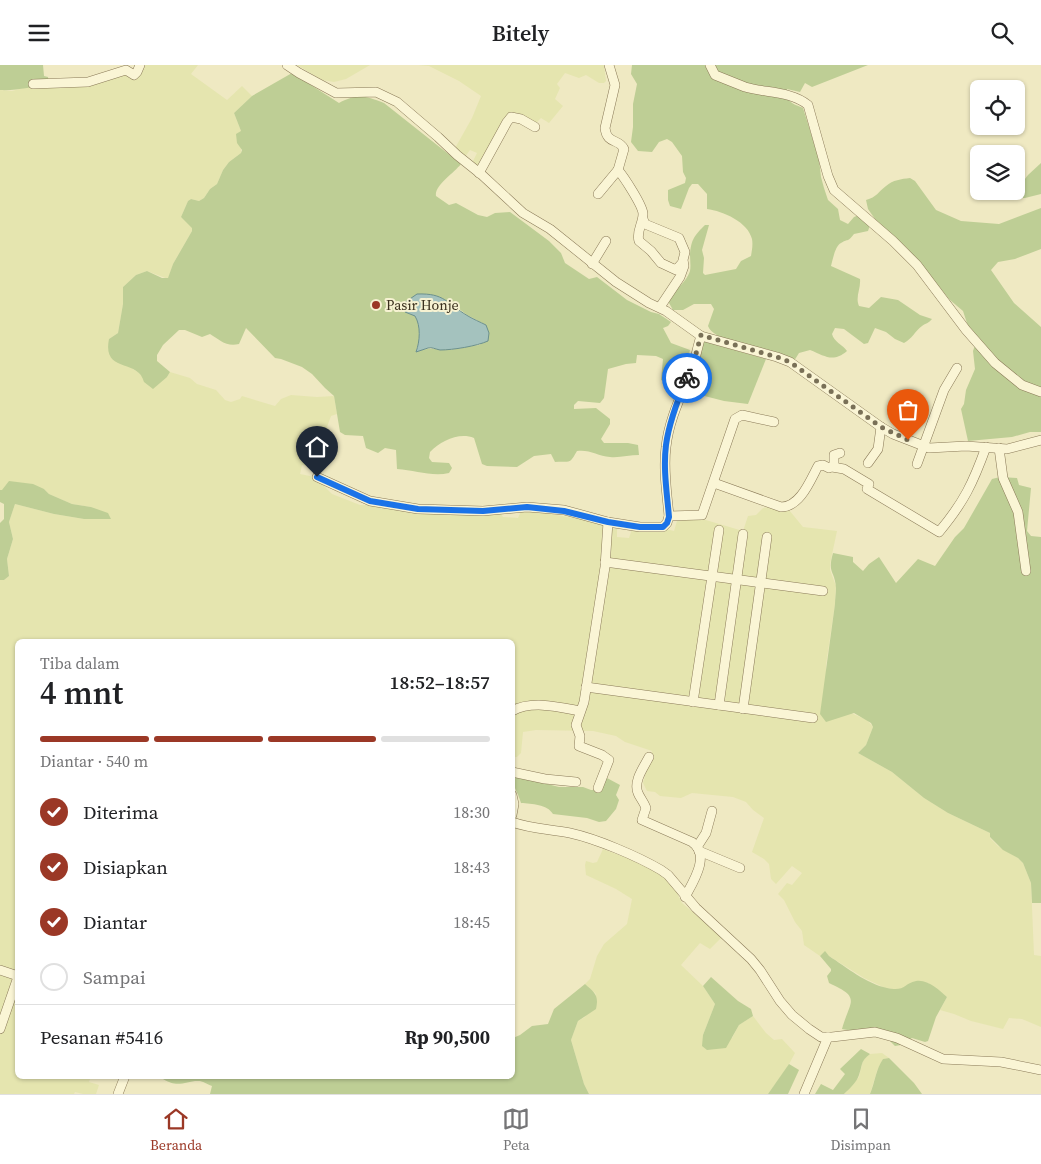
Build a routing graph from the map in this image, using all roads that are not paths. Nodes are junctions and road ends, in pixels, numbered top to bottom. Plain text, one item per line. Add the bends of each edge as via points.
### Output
1 (140, 65) edge
2 (287, 65) edge
3 (609, 65) edge
4 (710, 65) edge
5 (33, 84) dead end
6 (535, 127) dead end
7 (618, 170) junction
8 (479, 173) junction
9 (598, 194) dead end
10 (643, 219) junction
11 (606, 241) dead end
12 (683, 262) junction
13 (592, 264) junction
14 (660, 307) junction
15 (701, 335) junction
16 (957, 368) dead end
17 (1041, 392) edge
18 (774, 422) dead end
19 (881, 427) junction
20 (1041, 441) edge
21 (924, 446) junction
22 (986, 447) junction
23 (999, 449) junction
24 (840, 453) dead end
25 (868, 463) dead end
26 (917, 465) dead end
27 (832, 467) junction
28 (317, 477) dead end
29 (714, 483) junction
30 (669, 517) junction
31 (608, 522) junction
32 (719, 530) dead end
33 (743, 534) dead end
34 (767, 537) dead end
35 (605, 562) junction
36 (1026, 571) dead end
37 (712, 576) junction
38 (736, 579) junction
39 (761, 583) junction
40 (823, 591) dead end
41 (586, 687) junction
42 (693, 702) junction
43 (719, 705) junction
44 (743, 709) junction
45 (515, 710) edge
46 (580, 711) junction
47 (813, 718) dead end
48 (649, 757) dead end
49 (515, 773) edge
50 (576, 783) dead end
51 (598, 788) dead end
52 (712, 811) dead end
53 (515, 823) edge
54 (698, 849) junction
55 (740, 868) dead end
56 (685, 897) junction
57 (0, 970) edge
58 (15, 976) edge
59 (15, 986) edge
60 (0, 1029) edge
61 (828, 1037) junction
62 (1041, 1070) edge
63 (124, 1079) edge
64 (118, 1094) edge
65 (804, 1094) edge

1 - 5 street via 134,75 126,70 88,82
2 - 8 street via 336,93 376,92 397,102
3 - 7 street via 615,85 605,128 610,139 623,146
4 - 17 street via 715,75 746,87 803,100 808,105 834,190 886,234 916,265 995,363 1022,385
6 - 8 street via 511,117
7 - 9 street
7 - 10 street via 642,206
8 - 13 street via 523,213 550,229
10 - 12 street via 645,223 681,239 685,252
10 - 12 street via 638,231 639,241 661,263 674,270
11 - 13 street
12 - 14 street via 680,277
13 - 14 street
14 - 15 street
15 - 19 street via 790,362
15 - 30 street via 666,445
16 - 21 street via 944,390
18 - 29 street via 742,415 735,419
19 - 21 street
19 - 25 street via 878,449
20 - 23 street
21 - 22 street
21 - 26 street
22 - 23 street
22 - 27 street via 964,500 939,531 868,489 870,484 844,469
23 - 36 street via 1003,478 1018,512
24 - 27 street via 834,455
27 - 29 street via 818,466 794,504 785,507
28 - 31 street via 370,501 418,509 483,511 527,507 564,511
29 - 30 street via 702,515
30 - 31 street via 663,527
31 - 35 street
32 - 37 street
33 - 38 street
34 - 39 street
35 - 37 street
35 - 41 street
37 - 38 street
37 - 42 street
38 - 39 street
38 - 43 street
39 - 40 street
39 - 44 street
41 - 42 street
41 - 46 street
42 - 43 street
43 - 44 street
44 - 47 street
45 - 46 street via 538,705
46 - 51 street via 576,725 580,736 578,745 609,760
48 - 54 street via 636,786 646,808 642,820 692,841
49 - 50 street
52 - 54 street
53 - 56 street via 588,837 651,864 668,875
54 - 55 street
54 - 56 street via 700,867
56 - 61 street via 751,959 792,1015 821,1037
57 - 58 street
59 - 60 street
61 - 62 street via 875,1033 897,1038 943,1059 1001,1062
61 - 65 street
63 - 64 street

